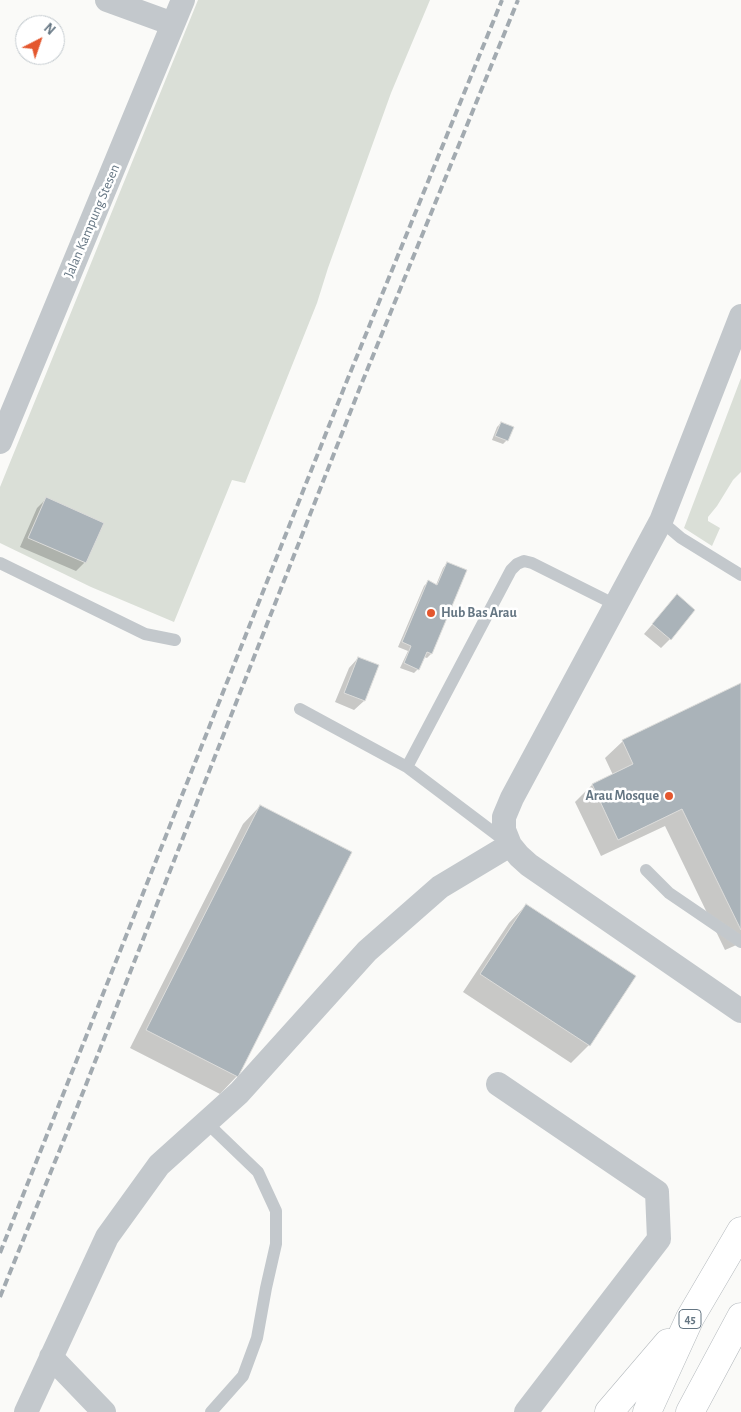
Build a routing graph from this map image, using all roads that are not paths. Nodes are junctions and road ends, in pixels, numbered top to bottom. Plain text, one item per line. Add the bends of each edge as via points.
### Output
1 (107, 0) edge
2 (183, 0) edge
3 (173, 24) junction
4 (741, 316) edge
5 (0, 442) edge
6 (661, 521) junction
7 (0, 563) edge
8 (741, 575) edge
9 (616, 605) junction
10 (176, 640) dead end
11 (300, 709) dead end
12 (407, 767) junction
13 (510, 845) junction
14 (646, 870) dead end
15 (741, 942) edge
16 (741, 1012) edge
17 (498, 1084) dead end
18 (207, 1123) junction
19 (741, 1231) edge
20 (741, 1317) edge
21 (690, 1318) junction
22 (52, 1357) junction
23 (26, 1412) edge
24 (104, 1412) edge
25 (211, 1412) edge
26 (526, 1412) edge
27 (609, 1412) edge
28 (647, 1412) edge
29 (690, 1412) edge

1 - 3 street
2 - 3 street, Jalan Kampung Stesen
3 - 5 street, Jalan Kampung Stesen
4 - 6 street
6 - 8 lane via 681,538
6 - 9 street
7 - 10 lane via 145,634
9 - 12 lane via 532,562 516,564
9 - 13 street via 512,798 504,817 504,830
11 - 12 lane
12 - 13 lane
13 - 16 street via 529,865
13 - 18 street via 440,887 367,952 240,1094
14 - 15 lane via 669,893
17 - 26 street via 657,1192 659,1239
18 - 22 street via 159,1165 107,1237
18 - 25 lane via 258,1172 276,1211 276,1244 257,1338 243,1376
19 - 21 highway, 45
20 - 29 highway
21 - 27 highway
21 - 28 highway, 45
22 - 23 street
22 - 24 street

